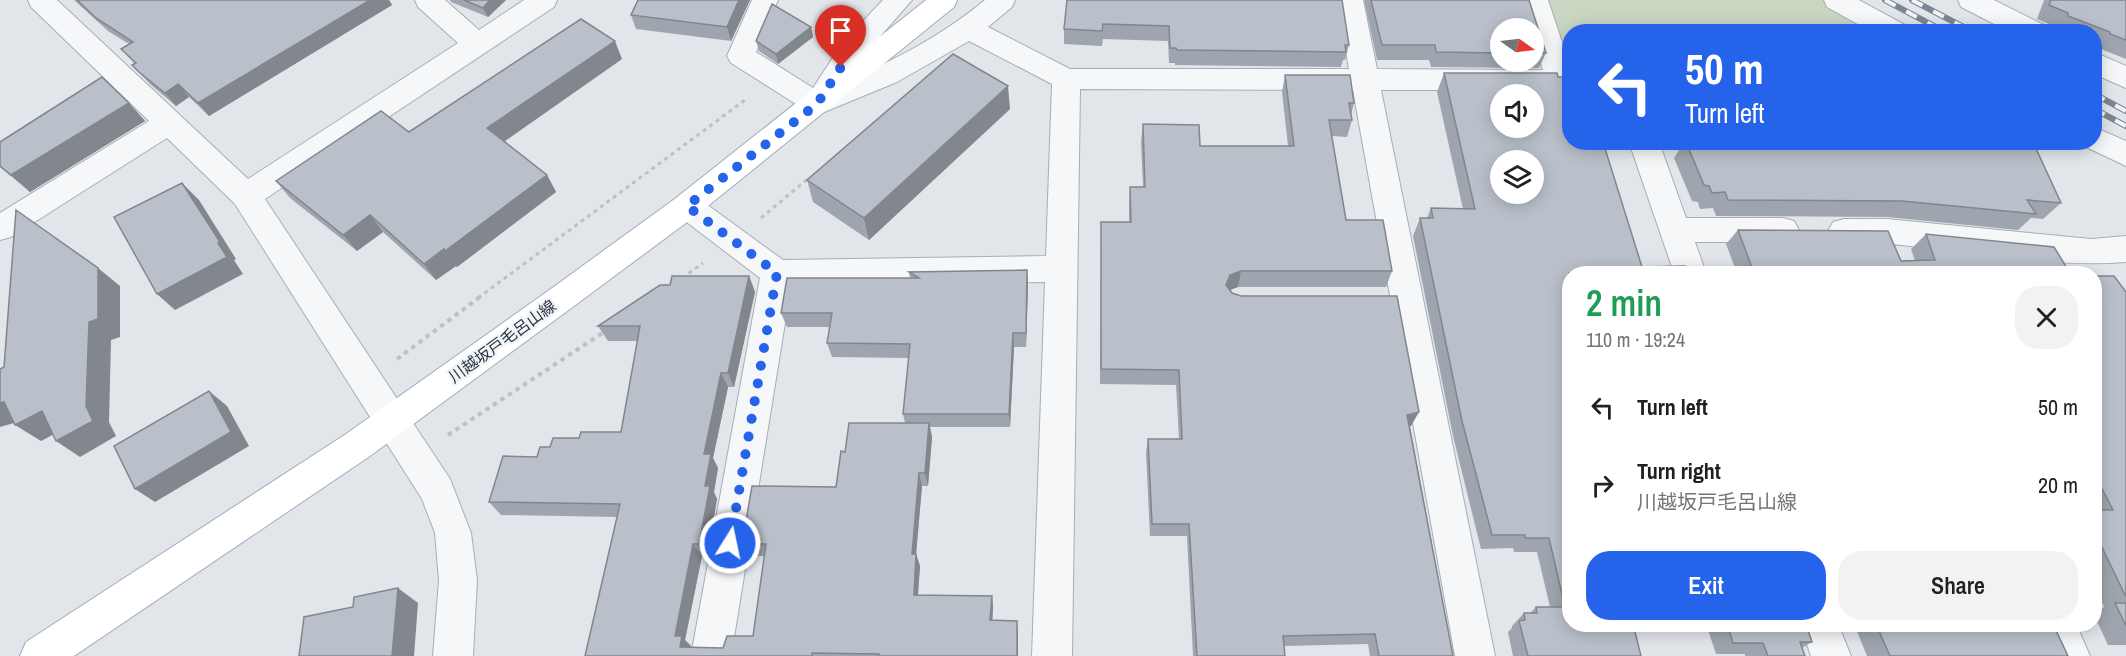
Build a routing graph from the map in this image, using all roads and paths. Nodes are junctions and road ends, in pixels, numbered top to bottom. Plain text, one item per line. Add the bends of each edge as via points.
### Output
1 (40, 0) edge
2 (428, 0) edge
3 (544, 0) edge
4 (765, 0) edge
5 (899, 0) edge
6 (944, 0) edge
7 (1002, 0) edge
8 (1350, 0) edge
9 (1535, 0) edge
10 (1836, 0) edge
11 (1971, 0) edge
12 (1880, 24) edge
13 (2018, 24) edge
14 (968, 29) junction
15 (477, 44) junction
16 (2102, 66) edge
17 (1562, 74) edge
18 (2126, 78) edge
19 (1066, 80) junction
20 (1366, 80) junction
21 (1562, 80) edge
22 (748, 97) dead end
23 (817, 104) junction
24 (167, 124) junction
25 (2102, 142) edge
26 (1647, 150) edge
27 (2126, 155) edge
28 (246, 196) junction
29 (687, 206) junction
30 (0, 228) edge
31 (1674, 230) junction
32 (1887, 231) junction
33 (2126, 249) edge
34 (1898, 262) edge
35 (1687, 266) edge
36 (1060, 269) junction
37 (777, 273) junction
38 (390, 364) dead end
39 (391, 421) junction
40 (1822, 632) edge
41 (2060, 632) edge
42 (40, 656) edge
43 (453, 656) edge
44 (711, 656) edge
45 (1052, 656) edge
46 (1475, 656) edge
47 (1831, 656) edge
48 (2070, 656) edge

1 - 24 street
2 - 15 street
3 - 15 street
4 - 23 street via 741,56
5 - 23 street via 853,49
6 - 23 main road, 川越坂戸毛呂山線
7 - 14 street
8 - 20 street
9 - 17 street
10 - 12 street
11 - 13 street
14 - 19 street
14 - 23 street via 886,75
15 - 28 street
16 - 18 street
19 - 20 street
19 - 36 street
20 - 21 street
20 - 46 street
22 - 38 path
23 - 29 main road, 川越坂戸毛呂山線
24 - 28 street
24 - 30 street
25 - 27 street
26 - 31 street
28 - 39 street
29 - 37 street
29 - 39 main road, 川越坂戸毛呂山線
31 - 32 street
31 - 35 street
32 - 33 street via 2100,265
32 - 34 street
36 - 37 street
36 - 45 street
37 - 44 street
39 - 42 main road, 川越坂戸毛呂山線
39 - 43 street via 437,491 453,533 458,580
40 - 47 street
41 - 48 street

